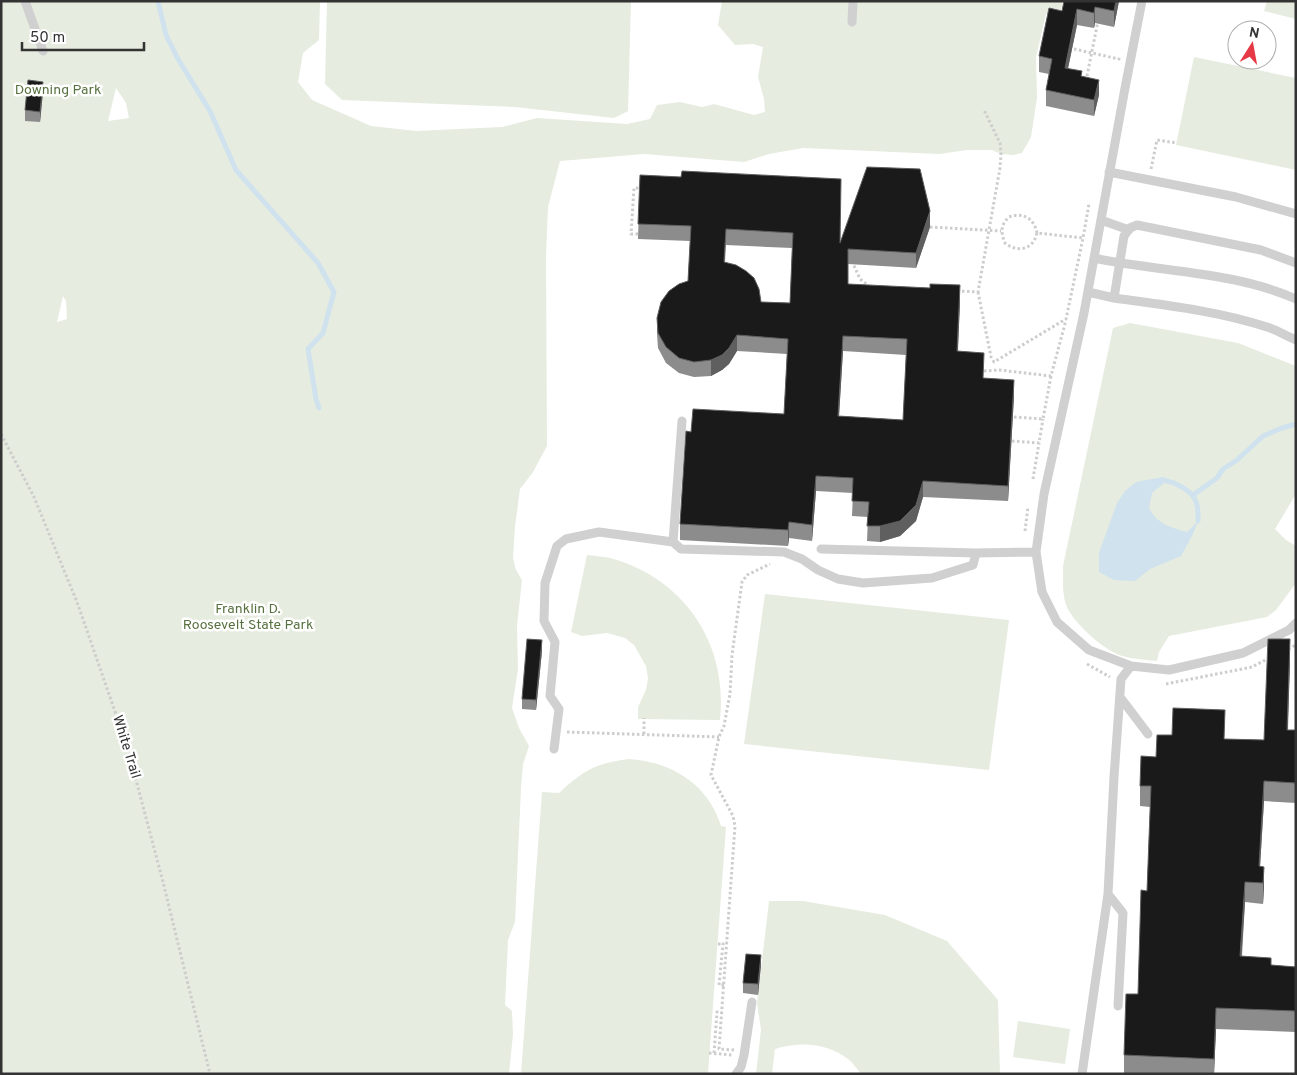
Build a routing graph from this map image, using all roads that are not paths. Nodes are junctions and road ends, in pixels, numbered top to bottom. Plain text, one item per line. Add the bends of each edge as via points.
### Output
1 (26, 1) edge
2 (852, 1) edge
3 (1142, 1) edge
4 (852, 22) dead end
5 (43, 51) dead end
6 (1109, 172) junction
7 (1296, 214) edge
8 (1101, 220) junction
9 (1128, 230) junction
10 (1094, 258) junction
11 (1296, 263) edge
12 (1119, 264) junction
13 (1088, 292) junction
14 (1114, 298) junction
15 (1296, 299) edge
16 (1296, 340) edge
17 (682, 421) dead end
18 (673, 542) junction
19 (821, 549) dead end
20 (1036, 552) junction
21 (976, 553) junction
22 (1296, 623) edge
23 (1131, 666) junction
24 (1120, 697) junction
25 (1148, 734) dead end
26 (554, 748) dead end
27 (1108, 894) junction
28 (752, 1002) dead end
29 (1118, 1006) dead end
30 (736, 1074) edge
31 (1082, 1074) edge

1 - 5 lane
2 - 4 lane
3 - 6 lane
6 - 7 lane via 1236,197
6 - 8 lane
8 - 9 lane
8 - 10 lane
9 - 11 lane via 1137,225 1261,250
9 - 12 lane
10 - 12 lane
10 - 13 lane
12 - 14 lane
12 - 15 lane via 1227,278 1279,291
13 - 14 lane
13 - 20 lane via 1044,494
14 - 16 lane via 1268,327
17 - 18 lane
18 - 21 lane via 681,549 784,552 838,579 862,583 932,578 973,565
18 - 26 lane via 599,532 566,538 557,546 545,583 544,621 555,642 550,696 559,709
19 - 21 lane
20 - 21 lane
20 - 23 lane via 1042,592 1057,622 1089,650
22 - 23 lane via 1243,653 1169,670
23 - 24 lane via 1121,679
24 - 25 lane
24 - 27 lane
27 - 29 lane via 1123,913
27 - 31 lane
28 - 30 lane via 744,1055

